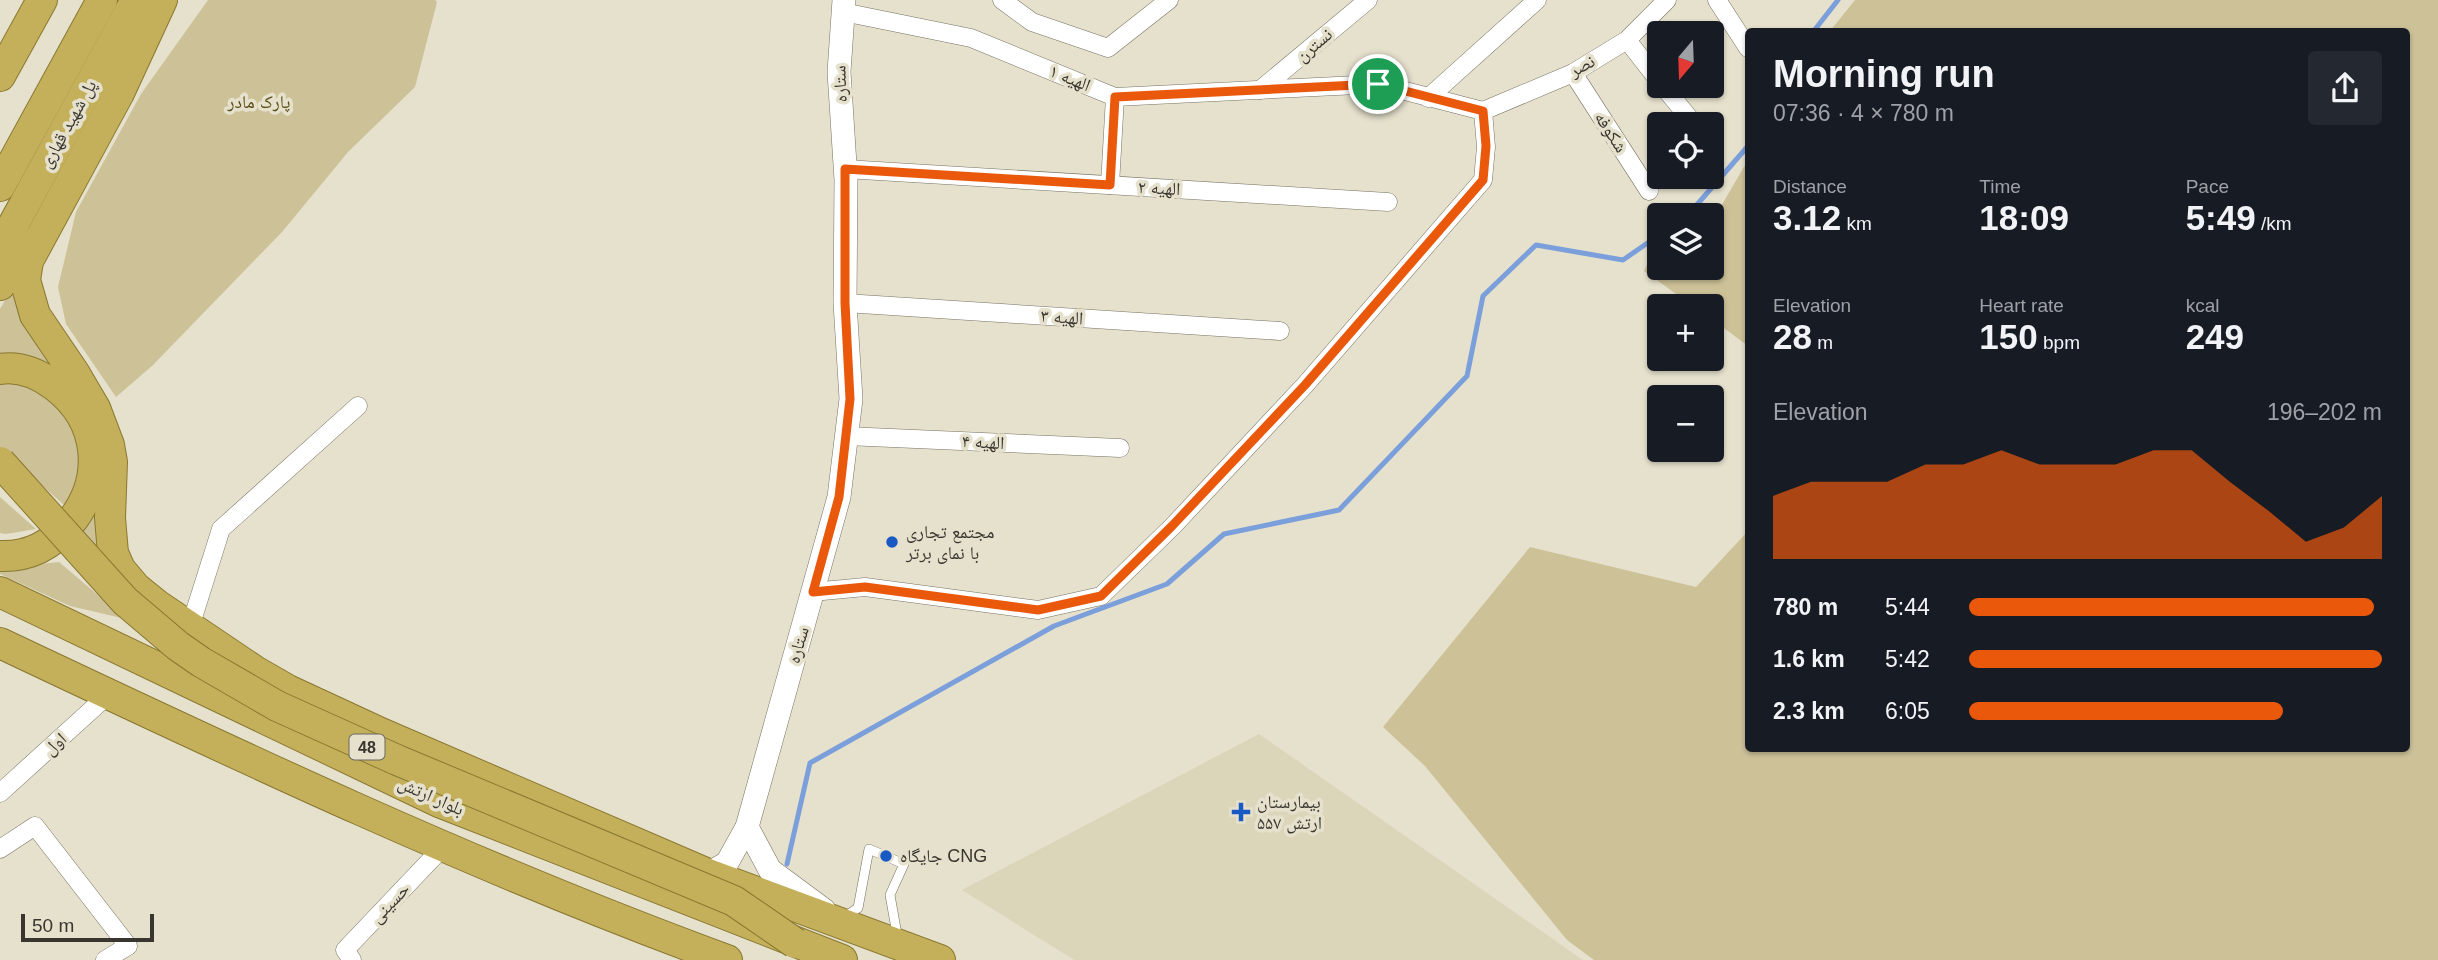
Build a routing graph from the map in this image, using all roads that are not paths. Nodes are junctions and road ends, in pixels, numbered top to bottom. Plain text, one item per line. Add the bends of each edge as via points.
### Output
1 (41, 0) edge
2 (79, 0) edge
3 (102, 0) edge
4 (136, 0) edge
5 (162, 0) edge
6 (1002, 0) edge
7 (1169, 0) edge
8 (1368, 0) edge
9 (1537, 0) edge
10 (1667, 0) edge
11 (1717, 0) edge
12 (843, 6) edge
13 (1627, 40) junction
14 (1745, 43) edge
15 (1647, 65) edge
16 (1573, 73) junction
17 (0, 76) edge
18 (1260, 90) junction
19 (1115, 97) junction
20 (1427, 98) junction
21 (1673, 98) edge
22 (1483, 111) junction
23 (1684, 112) edge
24 (0, 145) edge
25 (845, 169) junction
26 (1110, 185) junction
27 (0, 186) edge
28 (1649, 191) dead end
29 (1388, 202) dead end
30 (0, 249) edge
31 (0, 285) edge
32 (845, 303) junction
33 (1280, 331) dead end
34 (0, 369) edge
35 (358, 406) dead end
36 (846, 436) junction
37 (1120, 448) dead end
38 (0, 462) edge
39 (0, 556) edge
40 (0, 592) edge
41 (813, 592) junction
42 (190, 627) junction
43 (0, 643) edge
44 (111, 645) junction
45 (255, 671) junction
46 (109, 694) junction
47 (0, 793) edge
48 (747, 827) junction
49 (443, 847) junction
50 (0, 849) edge
51 (708, 874) junction
52 (838, 922) junction
53 (795, 943) junction
54 (899, 945) junction
55 (105, 960) edge
56 (352, 960) edge
57 (724, 960) edge
58 (842, 960) edge
59 (940, 960) edge

1 - 17 highway
2 - 24 highway
3 - 27 highway, پل شهید قهاری
4 - 30 highway, پل شهید قهاری
5 - 31 highway
5 - 42 highway via 119,93 28,261 25,280 35,315 75,374 103,427 112,462 110,539 120,569 136,588
6 - 7 street via 1032,22 1108,48
8 - 18 street, نسترن
9 - 20 street
10 - 13 street, نصر
11 - 14 street
12 - 19 street, الهیه ۱ via 971,38
12 - 25 street, ستاره via 839,72
13 - 15 street
13 - 16 street, نصر
16 - 22 street, نصر
16 - 28 street, شکوفه
18 - 19 street, الهیه ۱
18 - 20 street, الهیه ۱ via 1378,84
19 - 26 street
20 - 22 street, الهیه ۱
21 - 23 street
22 - 41 street via 1483,180 1305,385 1101,596 1038,610 865,587
25 - 26 street, الهیه ۲
25 - 32 street, ستاره
26 - 29 street, الهیه ۲
32 - 33 street, الهیه ۳
32 - 36 street, ستاره via 850,399
34 - 39 highway via 36,374 73,402 89,432 94,464 86,499 56,538 35,551
35 - 42 street via 221,529
36 - 37 street, الهیه ۴
36 - 41 street, ستاره via 839,497
38 - 53 highway, 48, bridge via 125,601 201,662 277,706 397,760 734,901
40 - 44 highway, بلوار ارتش
41 - 48 street, ستاره
42 - 45 highway
43 - 46 highway
44 - 45 highway
44 - 53 highway, بلوار ارتش via 439,802
45 - 51 highway via 383,734
46 - 47 street, اول
46 - 49 highway
48 - 51 street, ستاره via 727,863
48 - 52 street via 770,870
49 - 56 street, حسینی via 345,950
49 - 57 highway
50 - 55 street via 36,826 128,946
51 - 52 highway
52 - 54 highway
52 - 54 lane via 858,908 869,849 904,864 890,895
53 - 58 highway, 48
54 - 59 highway

